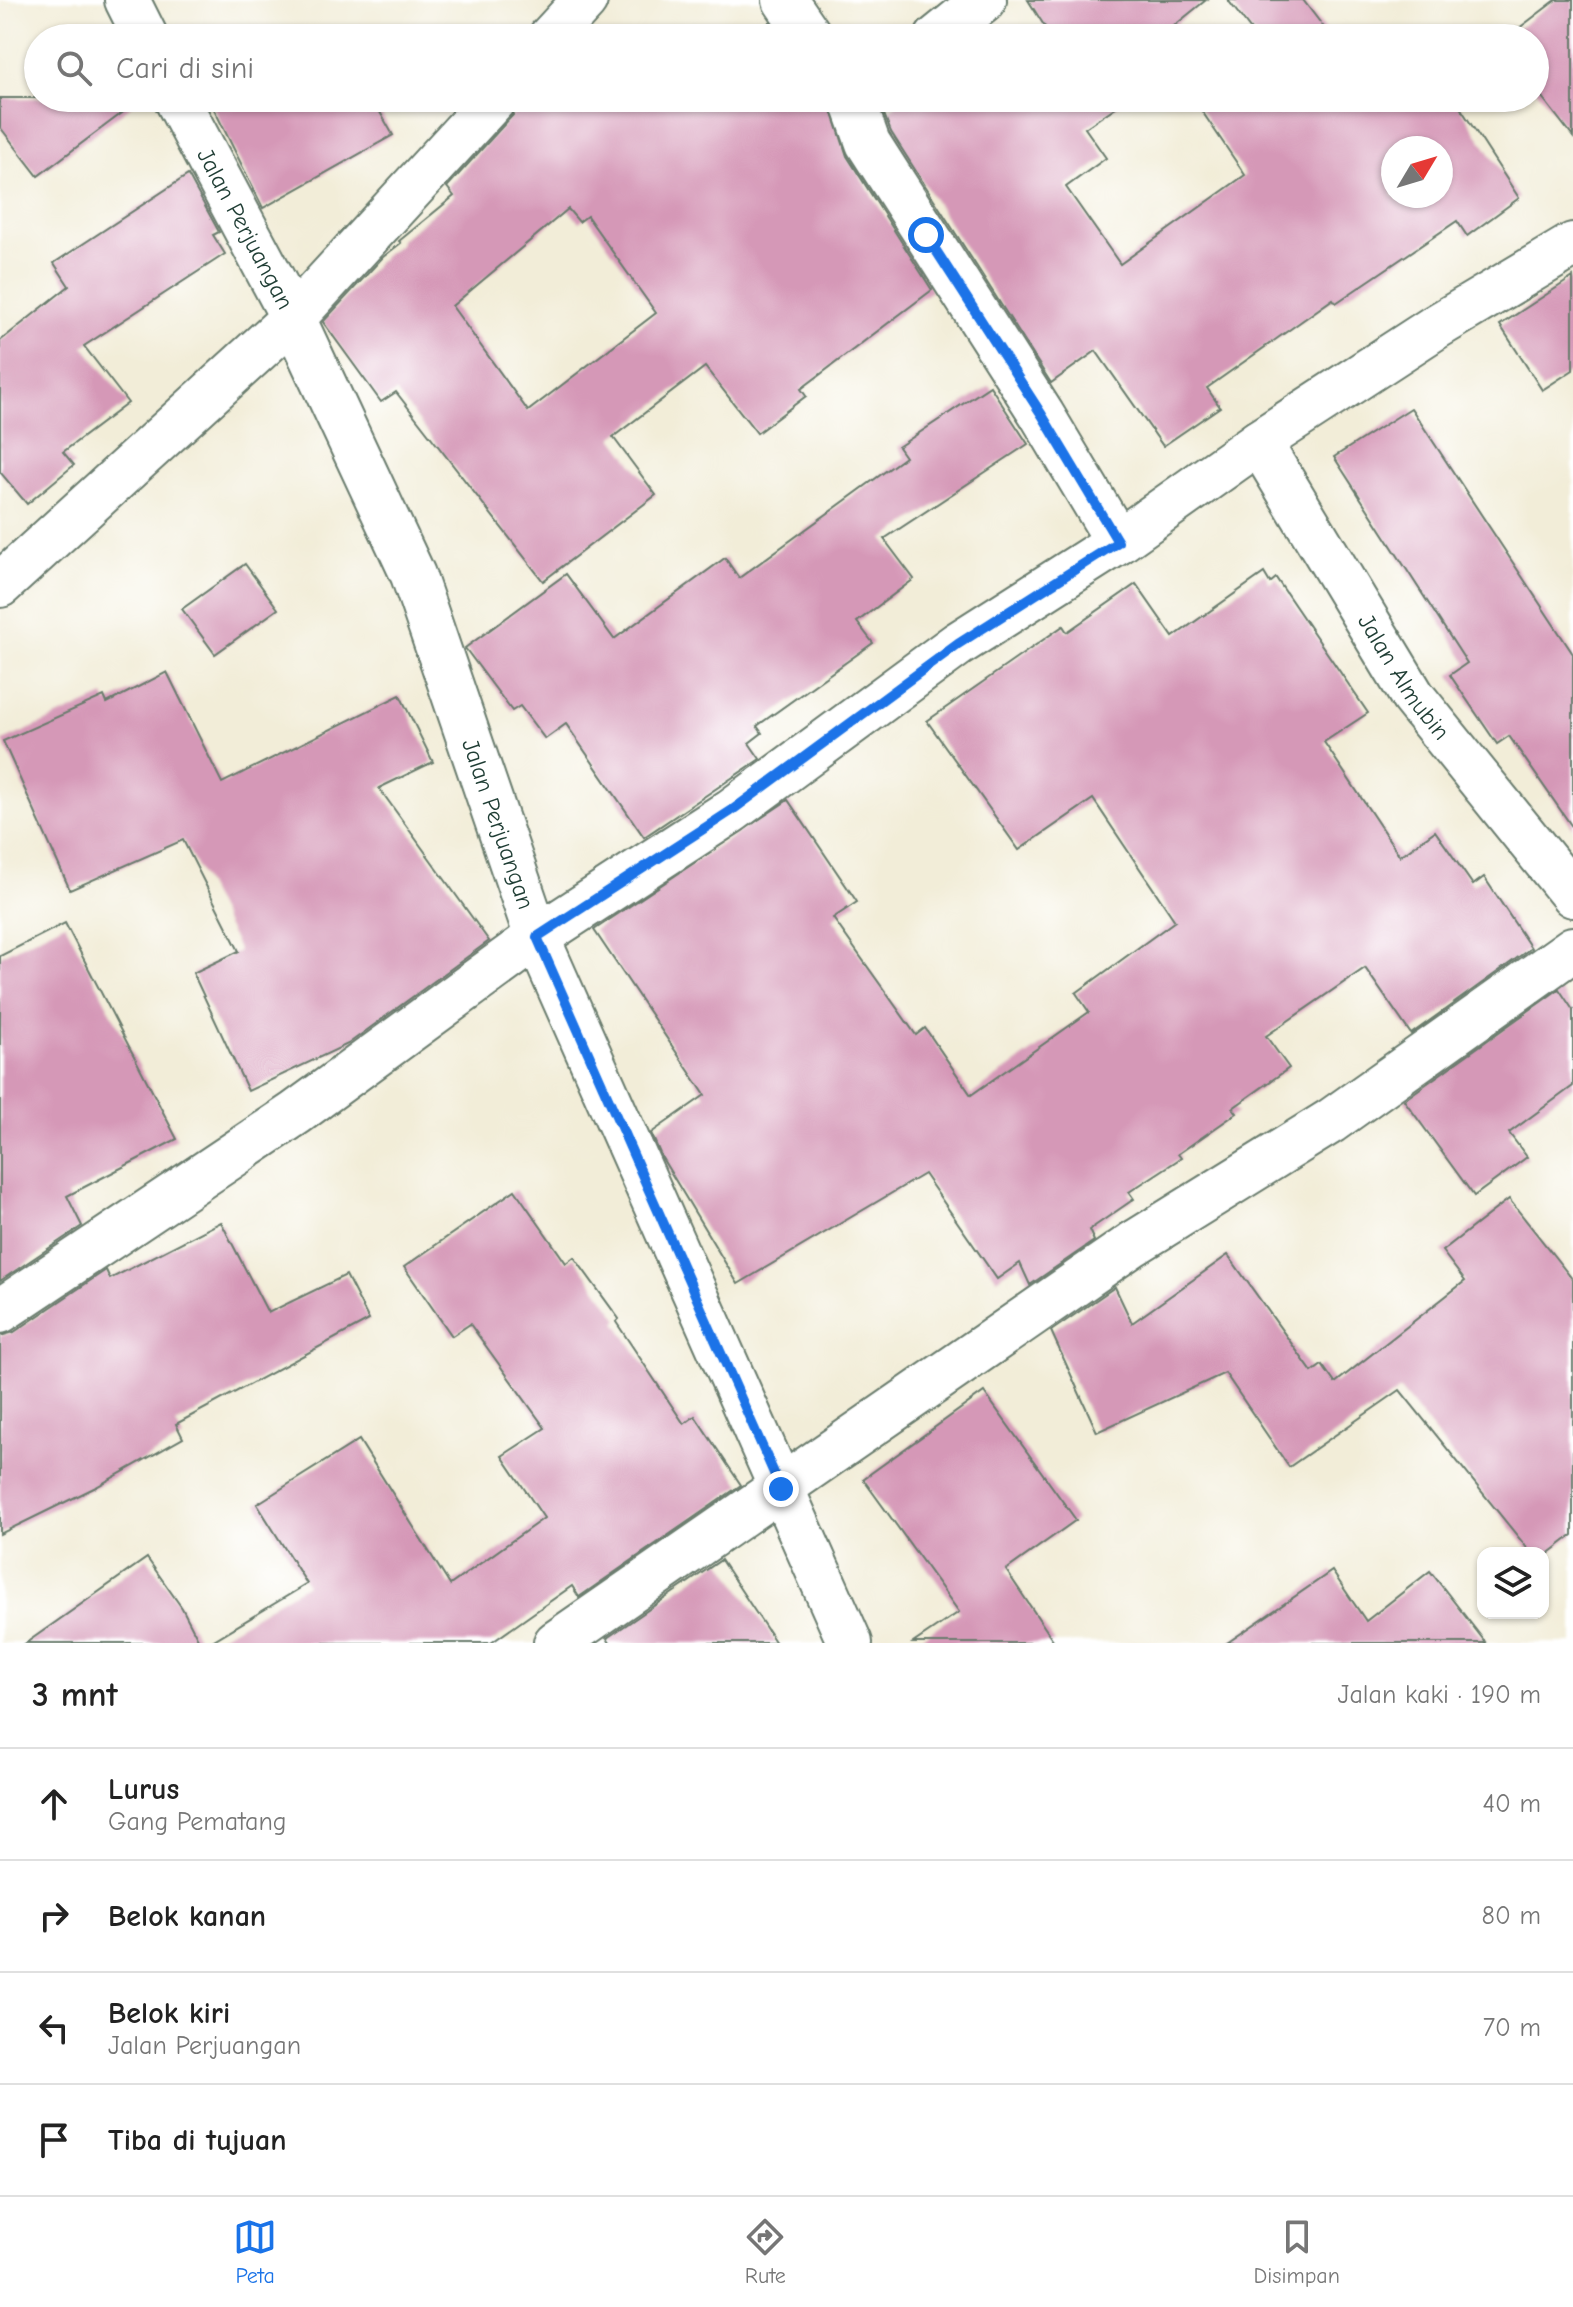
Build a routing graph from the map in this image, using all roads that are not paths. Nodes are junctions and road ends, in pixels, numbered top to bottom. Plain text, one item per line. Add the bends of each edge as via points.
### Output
1 (127, 0) edge
2 (585, 0) edge
3 (785, 0) edge
4 (984, 0) edge
5 (139, 24) edge
6 (563, 24) edge
7 (801, 24) edge
8 (954, 24) edge
9 (183, 112) edge
10 (482, 112) edge
11 (859, 112) edge
12 (1573, 245) edge
13 (293, 318) junction
14 (1259, 442) junction
15 (1118, 542) junction
16 (0, 585) edge
17 (1573, 895) edge
18 (537, 937) junction
19 (1573, 949) edge
20 (0, 1311) edge
21 (781, 1489) junction
22 (556, 1643) edge
23 (850, 1643) edge

1 - 5 street
2 - 6 street
3 - 7 street
4 - 8 street
9 - 13 street, Jalan Perjuangan
10 - 13 street
11 - 15 street via 868,143
12 - 14 street
13 - 16 street
13 - 18 street, Jalan Perjuangan via 413,575
14 - 15 street
14 - 17 street, Jalan Almubin via 1413,697
15 - 18 street via 958,644 731,811
18 - 20 street via 296,1113
18 - 21 street, Jalan Perjuangan
19 - 21 street via 1331,1121 1133,1244
21 - 22 street
21 - 23 street, Jalan Perjuangan

